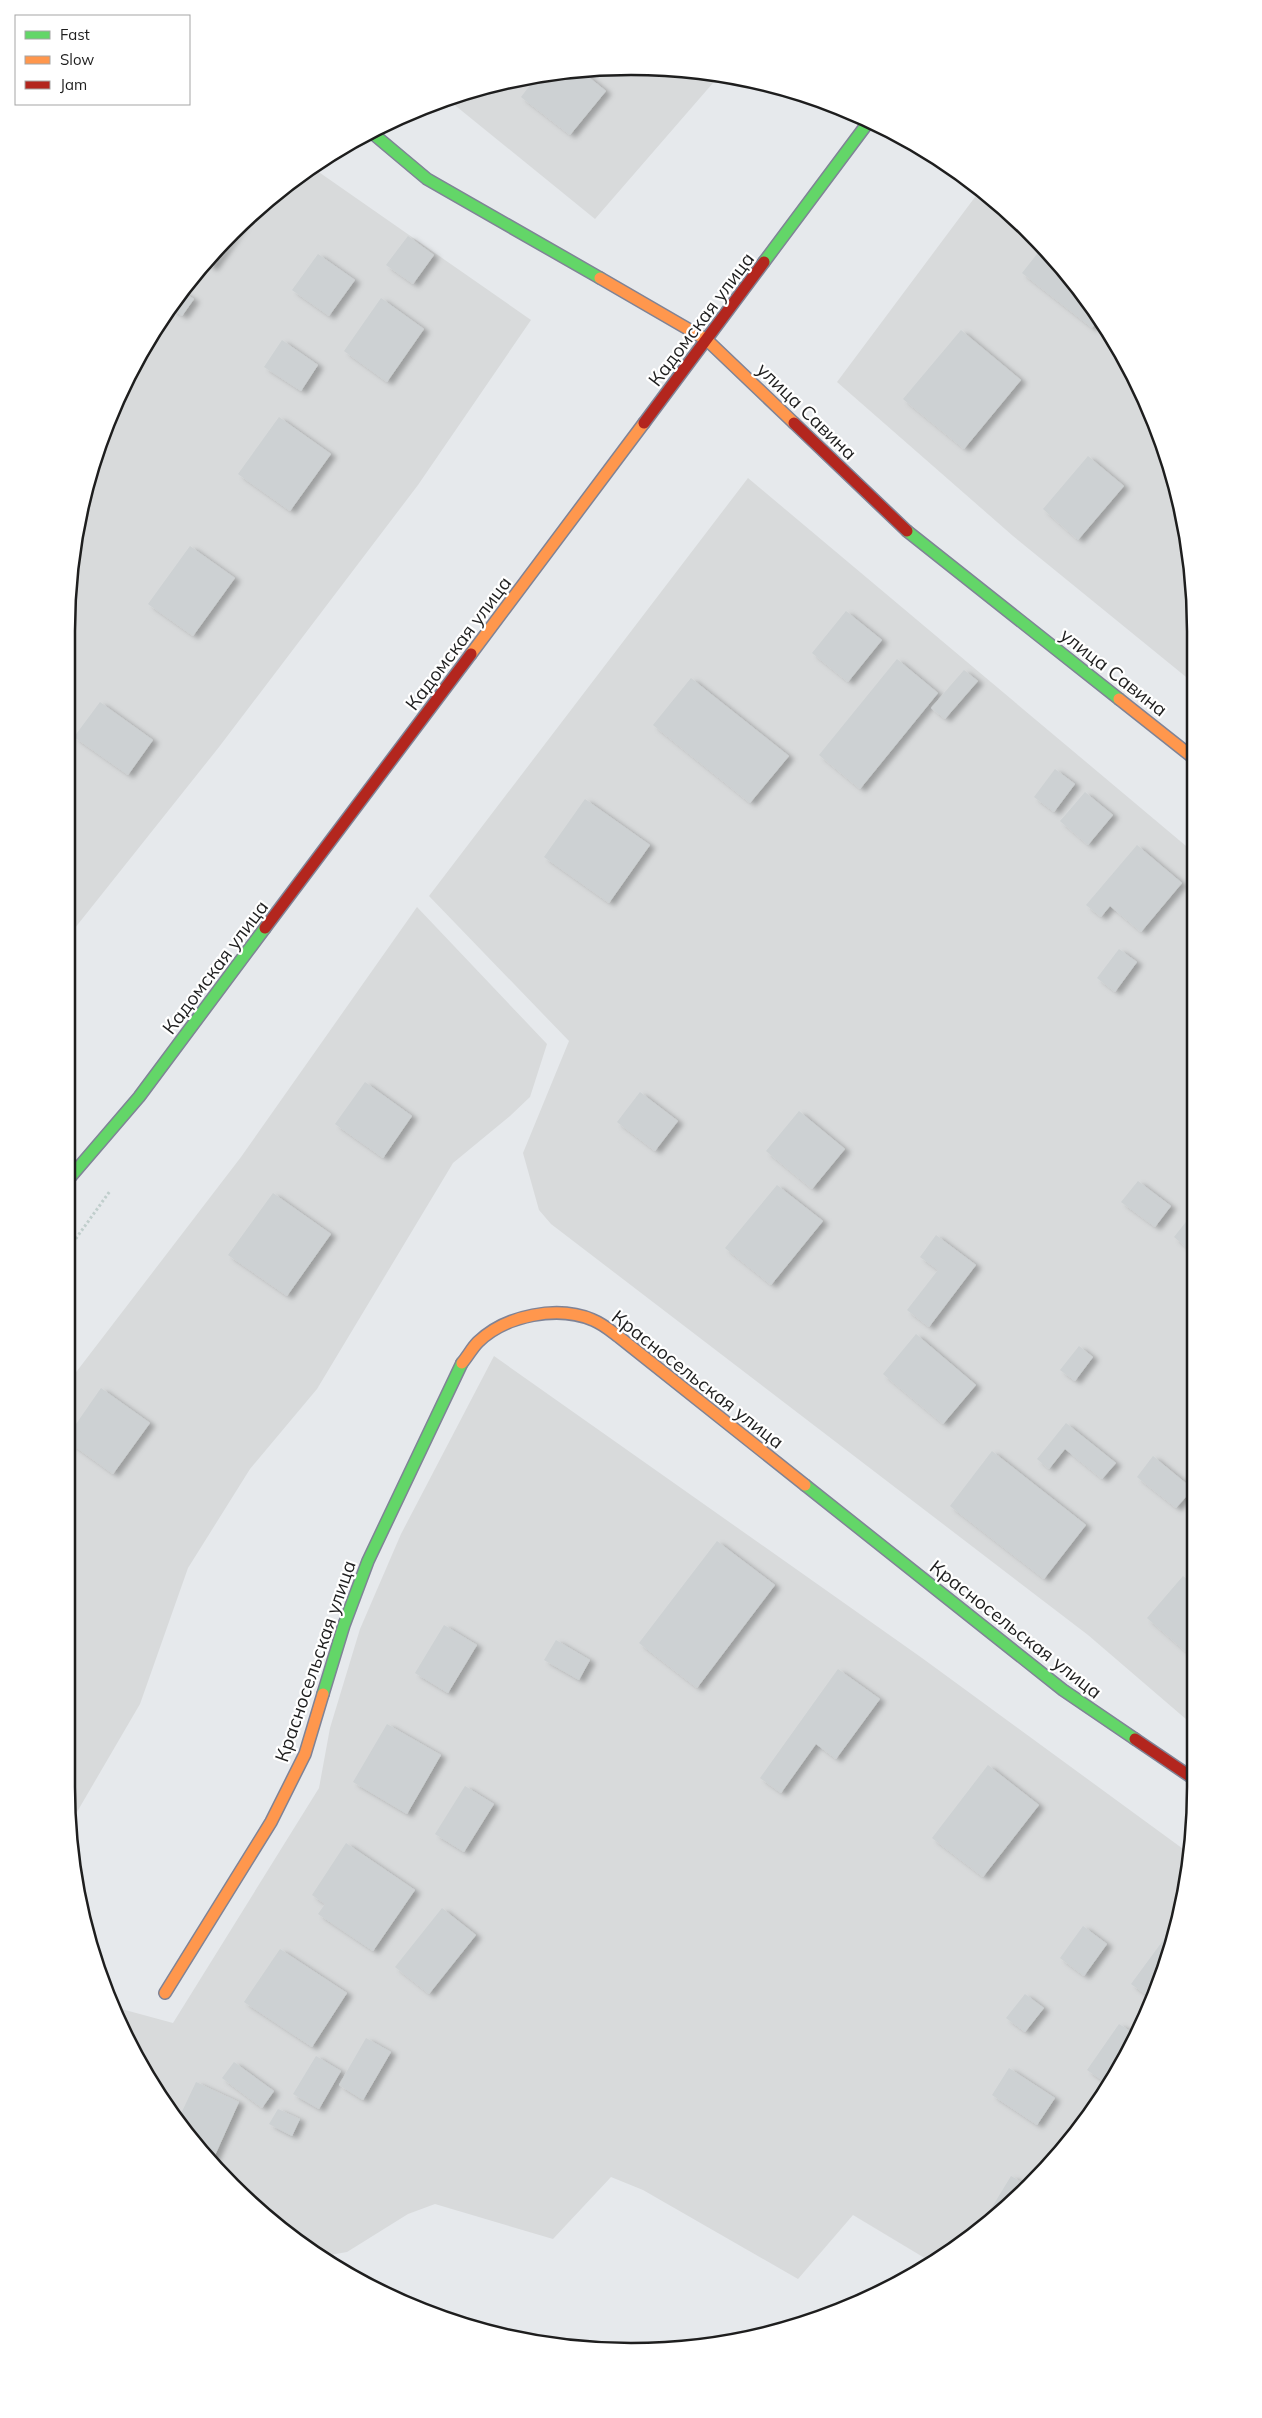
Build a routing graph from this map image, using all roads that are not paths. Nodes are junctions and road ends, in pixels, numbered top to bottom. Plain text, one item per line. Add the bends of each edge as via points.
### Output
1 (865, 127) edge
2 (376, 137) edge
3 (707, 340) junction
4 (1187, 752) edge
5 (75, 1171) edge
6 (1187, 1774) edge
7 (165, 1993) dead end

1 - 3 street, Кадомская улица
2 - 3 street, улица Савина via 426,179
3 - 4 street, улица Савина via 909,533
3 - 5 street, Кадомская улица via 144,1089
6 - 7 street, Красносельская улица via 1063,1690 619,1337 591,1319 565,1314 536,1314 503,1324 479,1340 462,1364 368,1561 344,1625 305,1754 271,1822

